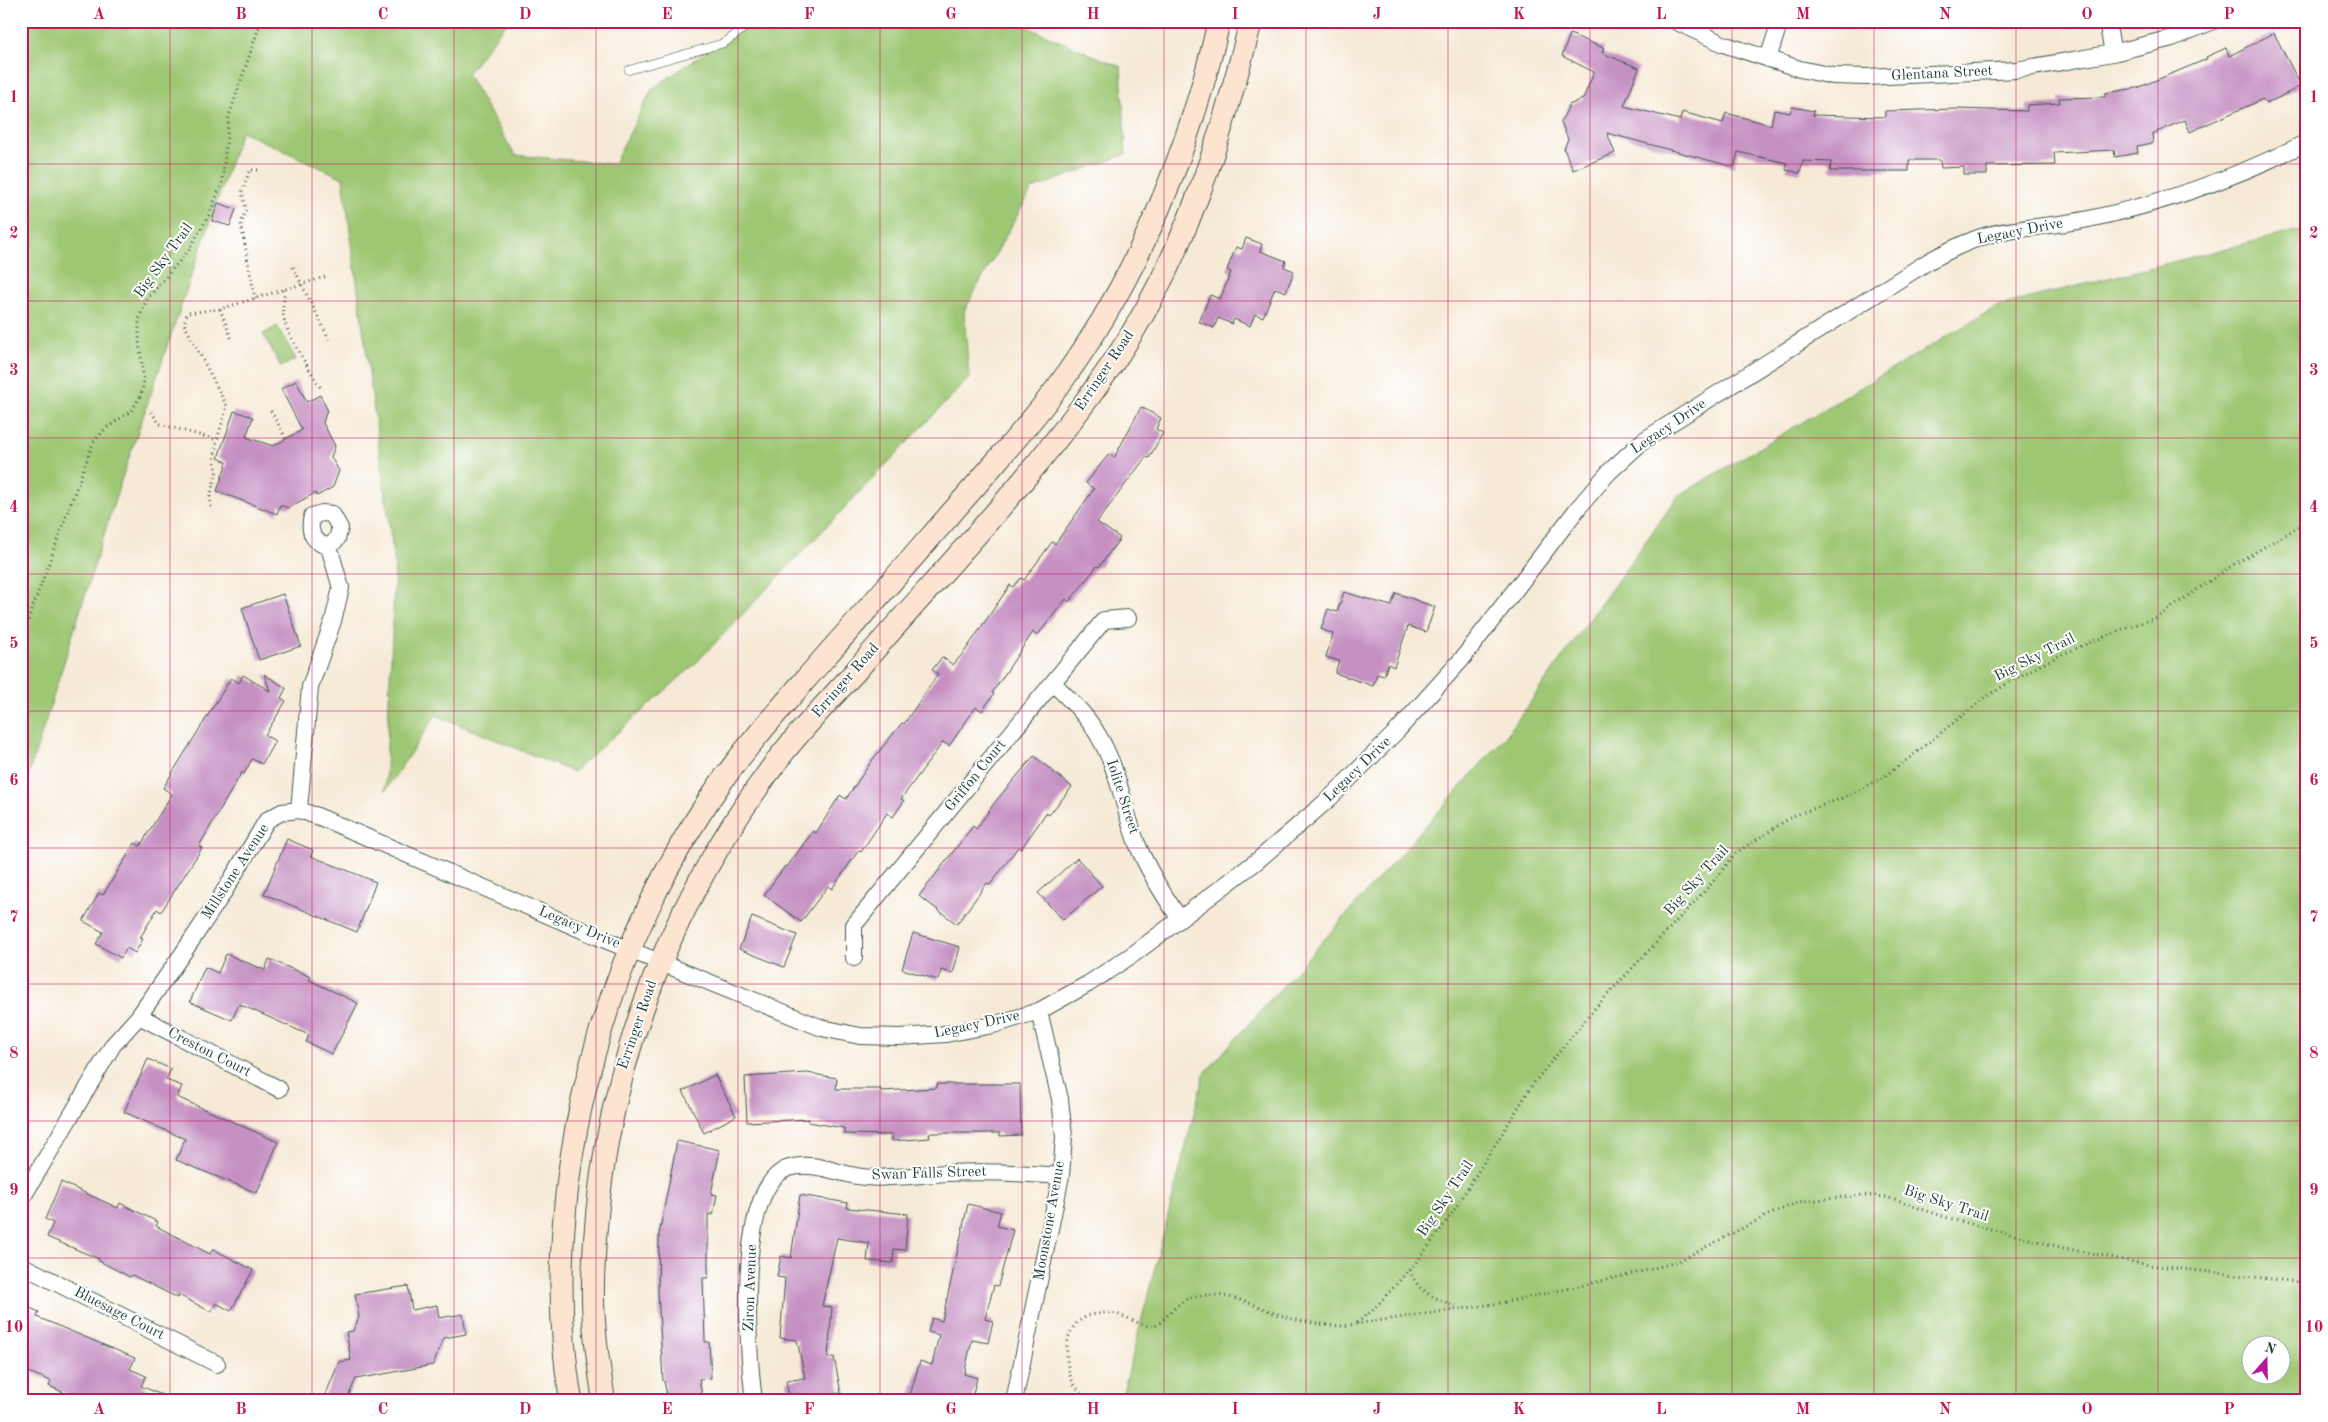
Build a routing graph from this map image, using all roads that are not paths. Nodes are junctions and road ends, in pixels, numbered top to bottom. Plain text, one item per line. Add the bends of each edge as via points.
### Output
1 (754, 21) edge
2 (1219, 21) edge
3 (1251, 21) edge
4 (1675, 21) edge
5 (1780, 21) edge
6 (2107, 21) edge
7 (2213, 21) edge
8 (2113, 53) junction
9 (1768, 59) junction
10 (629, 70) dead end
11 (2307, 142) edge
12 (329, 547) dead end
13 (1128, 618) dead end
14 (1053, 683) junction
15 (299, 810) junction
16 (1180, 918) junction
17 (630, 950) junction
18 (854, 958) dead end
19 (660, 963) junction
20 (1039, 1011) junction
21 (139, 1016) junction
22 (279, 1089) dead end
23 (1061, 1176) junction
24 (771, 1179) joint
25 (21, 1200) edge
26 (21, 1265) edge
27 (216, 1364) dead end
28 (571, 1401) edge
29 (604, 1401) edge
30 (754, 1401) edge
31 (1014, 1401) edge

1 - 10 lane via 724,43
2 - 17 main road, Erringer Road via 1196,109 1166,192 1106,313 1062,381 1004,452 771,718 732,768 676,853
3 - 19 main road, Erringer Road via 1227,114 1199,195 1162,283 1118,355 1063,431 778,760 734,822 695,888
4 - 9 street, Glentana Street via 1723,44
5 - 9 street
6 - 8 street
7 - 8 street, Glentana Street via 2172,38
8 - 9 street, Glentana Street via 2016,70 1866,77 1833,76
11 - 16 street, Legacy Drive via 2223,179 2157,202 2088,219 1988,235 1957,246 1644,440 1608,472 1462,659 1398,730 1257,861
12 - 15 street via 341,588 310,687
13 - 14 street, Griffon Court via 1104,620
14 - 16 street, Iolite Street via 1078,707 1098,734 1113,764 1138,845 1160,891
14 - 18 street, Griffon Court via 854,925
15 - 17 street, Millstone Avenue
15 - 21 street, Millstone Avenue via 282,812 267,820 222,895
16 - 20 street, Legacy Drive via 1136,953
17 - 19 street, Legacy Drive
17 - 28 main road, Erringer Road via 598,1037 572,1156 563,1257
19 - 20 street, Legacy Drive via 786,1015 822,1028 860,1036 899,1038 946,1034 993,1025
19 - 29 main road, Erringer Road via 631,1036 610,1119 598,1200 593,1284 596,1343
20 - 23 street, Moonstone Avenue via 1060,1098 1064,1137
21 - 22 street, Creston Court
21 - 25 street, Millstone Avenue via 112,1045
23 - 24 street, Swan Falls Street via 1004,1172 858,1176 807,1165 788,1168
23 - 31 street, Moonstone Avenue
24 - 30 street, Ziron Avenue via 757,1212 748,1296 749,1363
26 - 27 street, Bluesage Court

